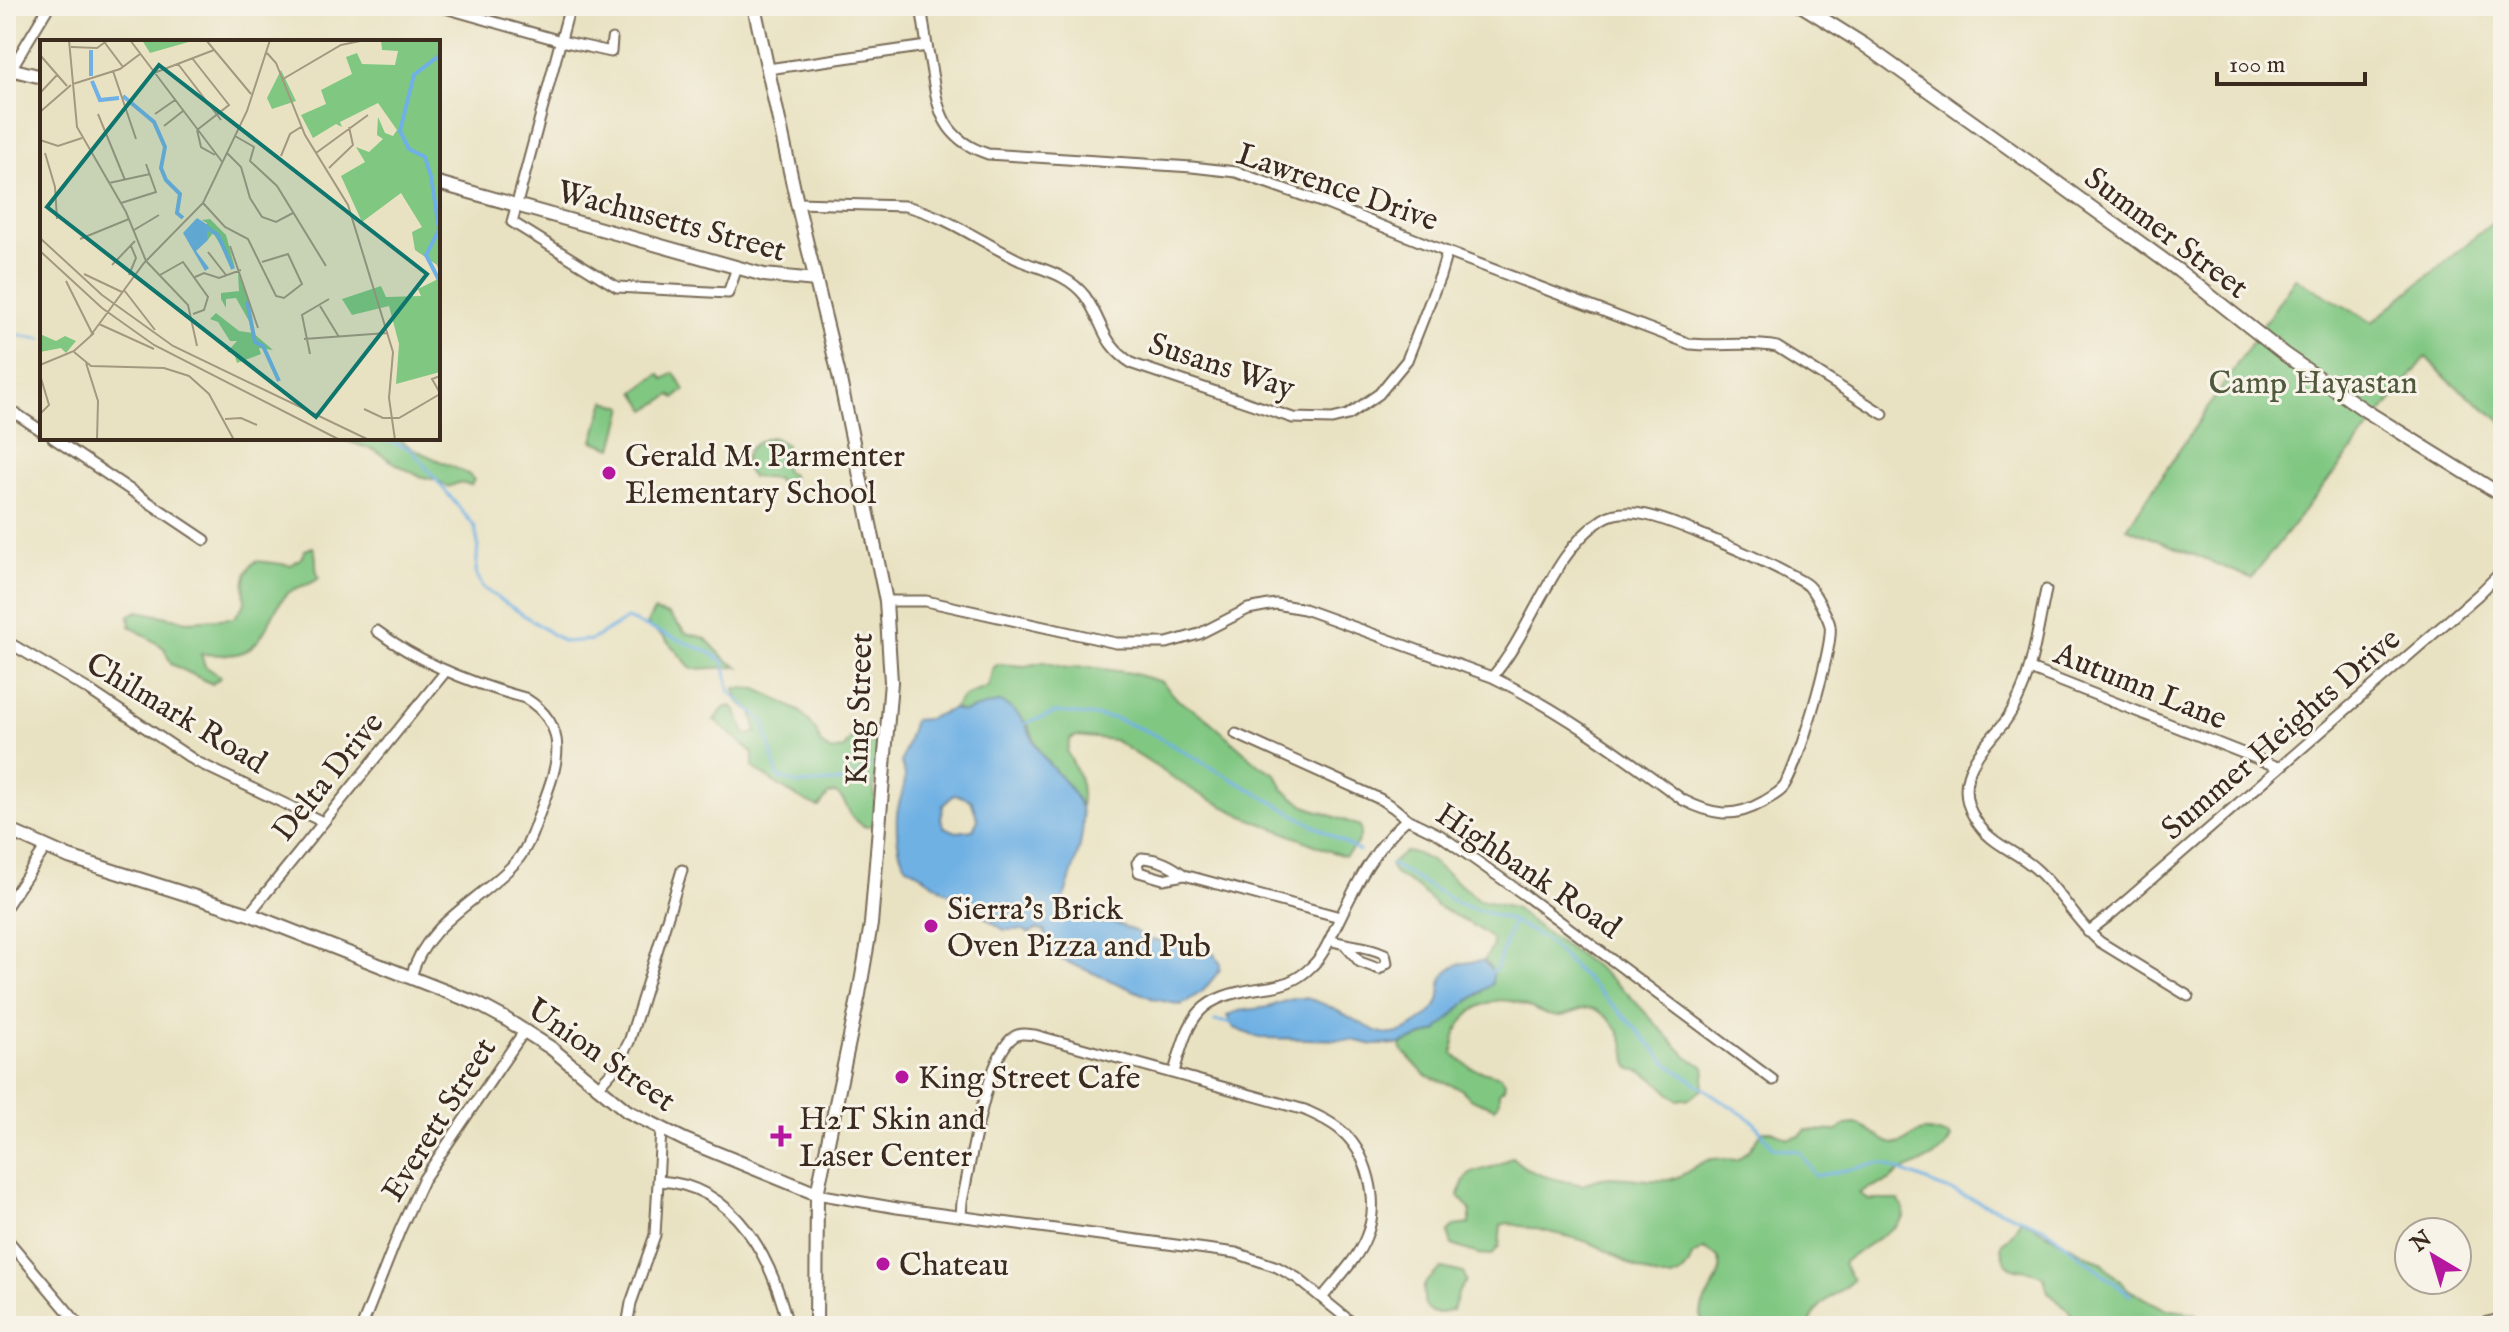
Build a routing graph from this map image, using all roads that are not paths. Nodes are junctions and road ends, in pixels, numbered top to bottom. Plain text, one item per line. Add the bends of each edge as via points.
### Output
1 (49, 6) edge
2 (438, 6) edge
3 (570, 6) edge
4 (754, 6) edge
5 (921, 6) edge
6 (1802, 6) edge
7 (612, 39) dead end
8 (561, 41) junction
9 (927, 46) junction
10 (8, 68) edge
11 (768, 69) junction
12 (40, 76) edge
13 (440, 184) edge
14 (797, 203) junction
15 (516, 205) junction
16 (1447, 252) junction
17 (737, 268) junction
18 (816, 280) junction
19 (6, 407) edge
20 (1883, 414) dead end
21 (40, 430) edge
22 (56, 440) edge
23 (2503, 496) edge
24 (205, 540) dead end
25 (2503, 570) edge
26 (2046, 590) dead end
27 (886, 601) junction
28 (377, 631) dead end
29 (6, 641) edge
30 (2030, 669) junction
31 (446, 671) junction
32 (1492, 677) junction
33 (1236, 734) dead end
34 (2278, 767) junction
35 (1407, 819) junction
36 (323, 822) junction
37 (6, 829) edge
38 (46, 847) junction
39 (682, 870) dead end
40 (1184, 875) dead end
41 (6, 907) edge
42 (249, 914) junction
43 (1340, 917) junction
44 (2088, 932) junction
45 (1330, 940) junction
46 (1346, 946) dead end
47 (411, 977) junction
48 (2188, 996) dead end
49 (525, 1030) junction
50 (1174, 1072) junction
51 (1773, 1080) dead end
52 (597, 1088) junction
53 (661, 1130) junction
54 (659, 1181) junction
55 (817, 1194) junction
56 (961, 1216) junction
57 (6, 1238) edge
58 (1322, 1298) junction
59 (2503, 1322) edge
60 (80, 1326) edge
61 (362, 1326) edge
62 (627, 1326) edge
63 (788, 1326) edge
64 (816, 1326) edge
65 (1356, 1326) edge
66 (2486, 1326) edge

1 - 10 street
2 - 8 street
3 - 8 street
4 - 11 main road, King Street
5 - 9 street, Lawrence Drive
6 - 23 main road, Summer Street via 2037,168 2296,363
7 - 8 street via 611,52
8 - 15 street
9 - 11 street
9 - 16 street, Lawrence Drive via 942,117 969,148 988,154 1236,172
10 - 12 main road
11 - 14 main road, King Street
13 - 15 main road, Wachusetts Street
14 - 16 street, Susans Way via 922,210 1073,285 1114,349 1133,364 1293,418 1348,415 1390,384 1407,360
14 - 18 main road, King Street
15 - 17 main road, Wachusetts Street
15 - 17 street via 512,222 617,287 728,293
16 - 20 street, Lawrence Drive via 1690,344 1777,347
17 - 18 main road, Wachusetts Street
18 - 27 main road, King Street
19 - 21 street
22 - 24 street
25 - 34 street, Summer Heights Drive
26 - 30 street
27 - 32 street via 926,601 1116,643 1167,643 1199,634 1248,609 1289,605
27 - 55 main road, King Street via 891,682 871,924
28 - 31 street
29 - 36 street, Chilmark Road via 197,762
30 - 34 street, Autumn Lane
30 - 44 street via 2014,708 1970,767 1967,803 1987,836 2035,867
31 - 36 street, Delta Drive
31 - 47 street via 525,698 544,715 558,752 530,840 514,865 437,929 417,957
32 - 32 street via 1569,719 1683,800 1726,814 1746,811 1784,788 1808,728 1830,625 1809,586 1770,564 1641,513 1607,517 1587,531 1564,560 1507,661
33 - 35 street, Highbank Road via 1388,803
34 - 44 street, Summer Heights Drive
35 - 43 street via 1381,845
35 - 51 street, Highbank Road via 1440,835 1538,904
36 - 42 street, Delta Drive
37 - 38 main road, Union Street
38 - 41 street
38 - 42 main road, Union Street
39 - 52 street via 629,1042
40 - 43 street
42 - 47 main road, Union Street
43 - 45 street
44 - 48 street
45 - 46 street
45 - 50 street via 1314,965 1294,980 1230,993 1209,1004 1189,1028
47 - 49 main road, Union Street
49 - 52 main road, Union Street
49 - 61 street, Everett Street via 423,1180
50 - 56 street via 1035,1035 1016,1035 993,1068
50 - 58 street via 1305,1110 1337,1127 1350,1141 1366,1171 1372,1218 1361,1248
52 - 53 main road, Union Street
53 - 54 street
53 - 55 main road, Union Street
54 - 62 street via 655,1235
54 - 63 street via 699,1192 744,1225 769,1270
55 - 56 street, Union Street
55 - 64 main road, King Street
56 - 58 street, Union Street via 1236,1253 1277,1267
57 - 60 street
58 - 65 street, Union Street
59 - 66 highway

